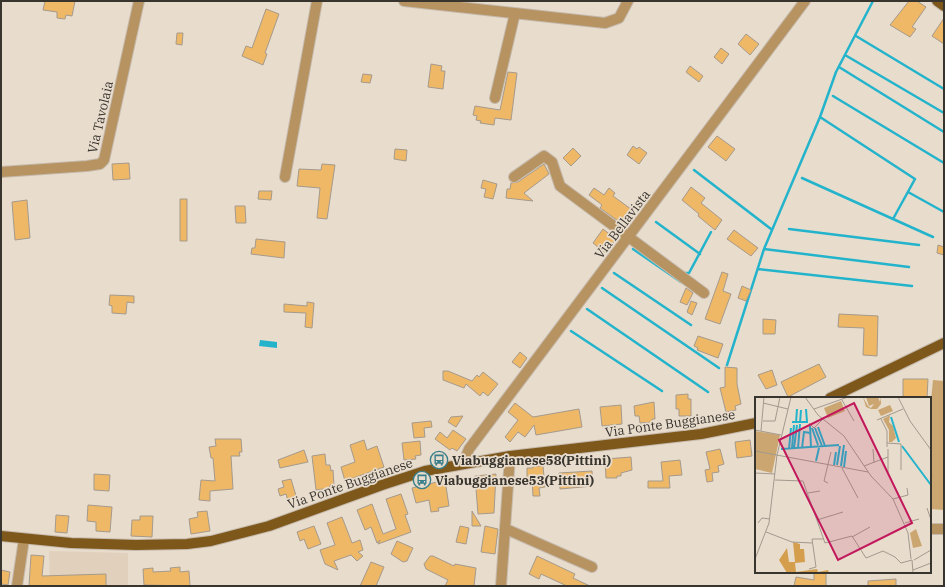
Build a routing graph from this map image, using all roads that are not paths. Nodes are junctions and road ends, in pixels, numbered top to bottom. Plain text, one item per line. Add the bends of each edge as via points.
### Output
1 (139, 1) edge
2 (317, 1) edge
3 (404, 1) edge
4 (628, 1) edge
5 (806, 1) edge
6 (937, 1) edge
7 (944, 6) edge
8 (515, 13) junction
9 (495, 98) dead end
10 (1, 172) edge
11 (285, 177) dead end
12 (514, 177) dead end
13 (628, 238) junction
14 (704, 293) dead end
15 (944, 343) edge
16 (832, 397) edge
17 (755, 423) edge
18 (510, 456) junction
19 (463, 464) junction
20 (931, 529) edge
21 (944, 529) edge
22 (506, 530) junction
23 (1, 536) edge
24 (24, 539) junction
25 (592, 567) dead end
26 (18, 586) edge
27 (501, 586) edge

1 - 10 street, Via Tavolaia via 104,160 100,164 87,166
2 - 11 street
3 - 8 street
4 - 8 street via 619,18 609,23
5 - 13 street, Via Bellavista
6 - 7 main road
8 - 9 street
12 - 13 street via 544,156 552,162 560,186
13 - 14 street
13 - 19 street, Via Bellavista via 469,449
15 - 16 main road
17 - 18 main road, Via Ponte Buggianese via 702,434
18 - 19 main road, Via Ponte Buggianese
18 - 22 street
19 - 24 main road, Via Ponte Buggianese via 425,471 268,526 211,541 136,545
20 - 21 street
22 - 25 street
22 - 27 street
23 - 24 main road, Via Ponte Buggianese
24 - 26 street

